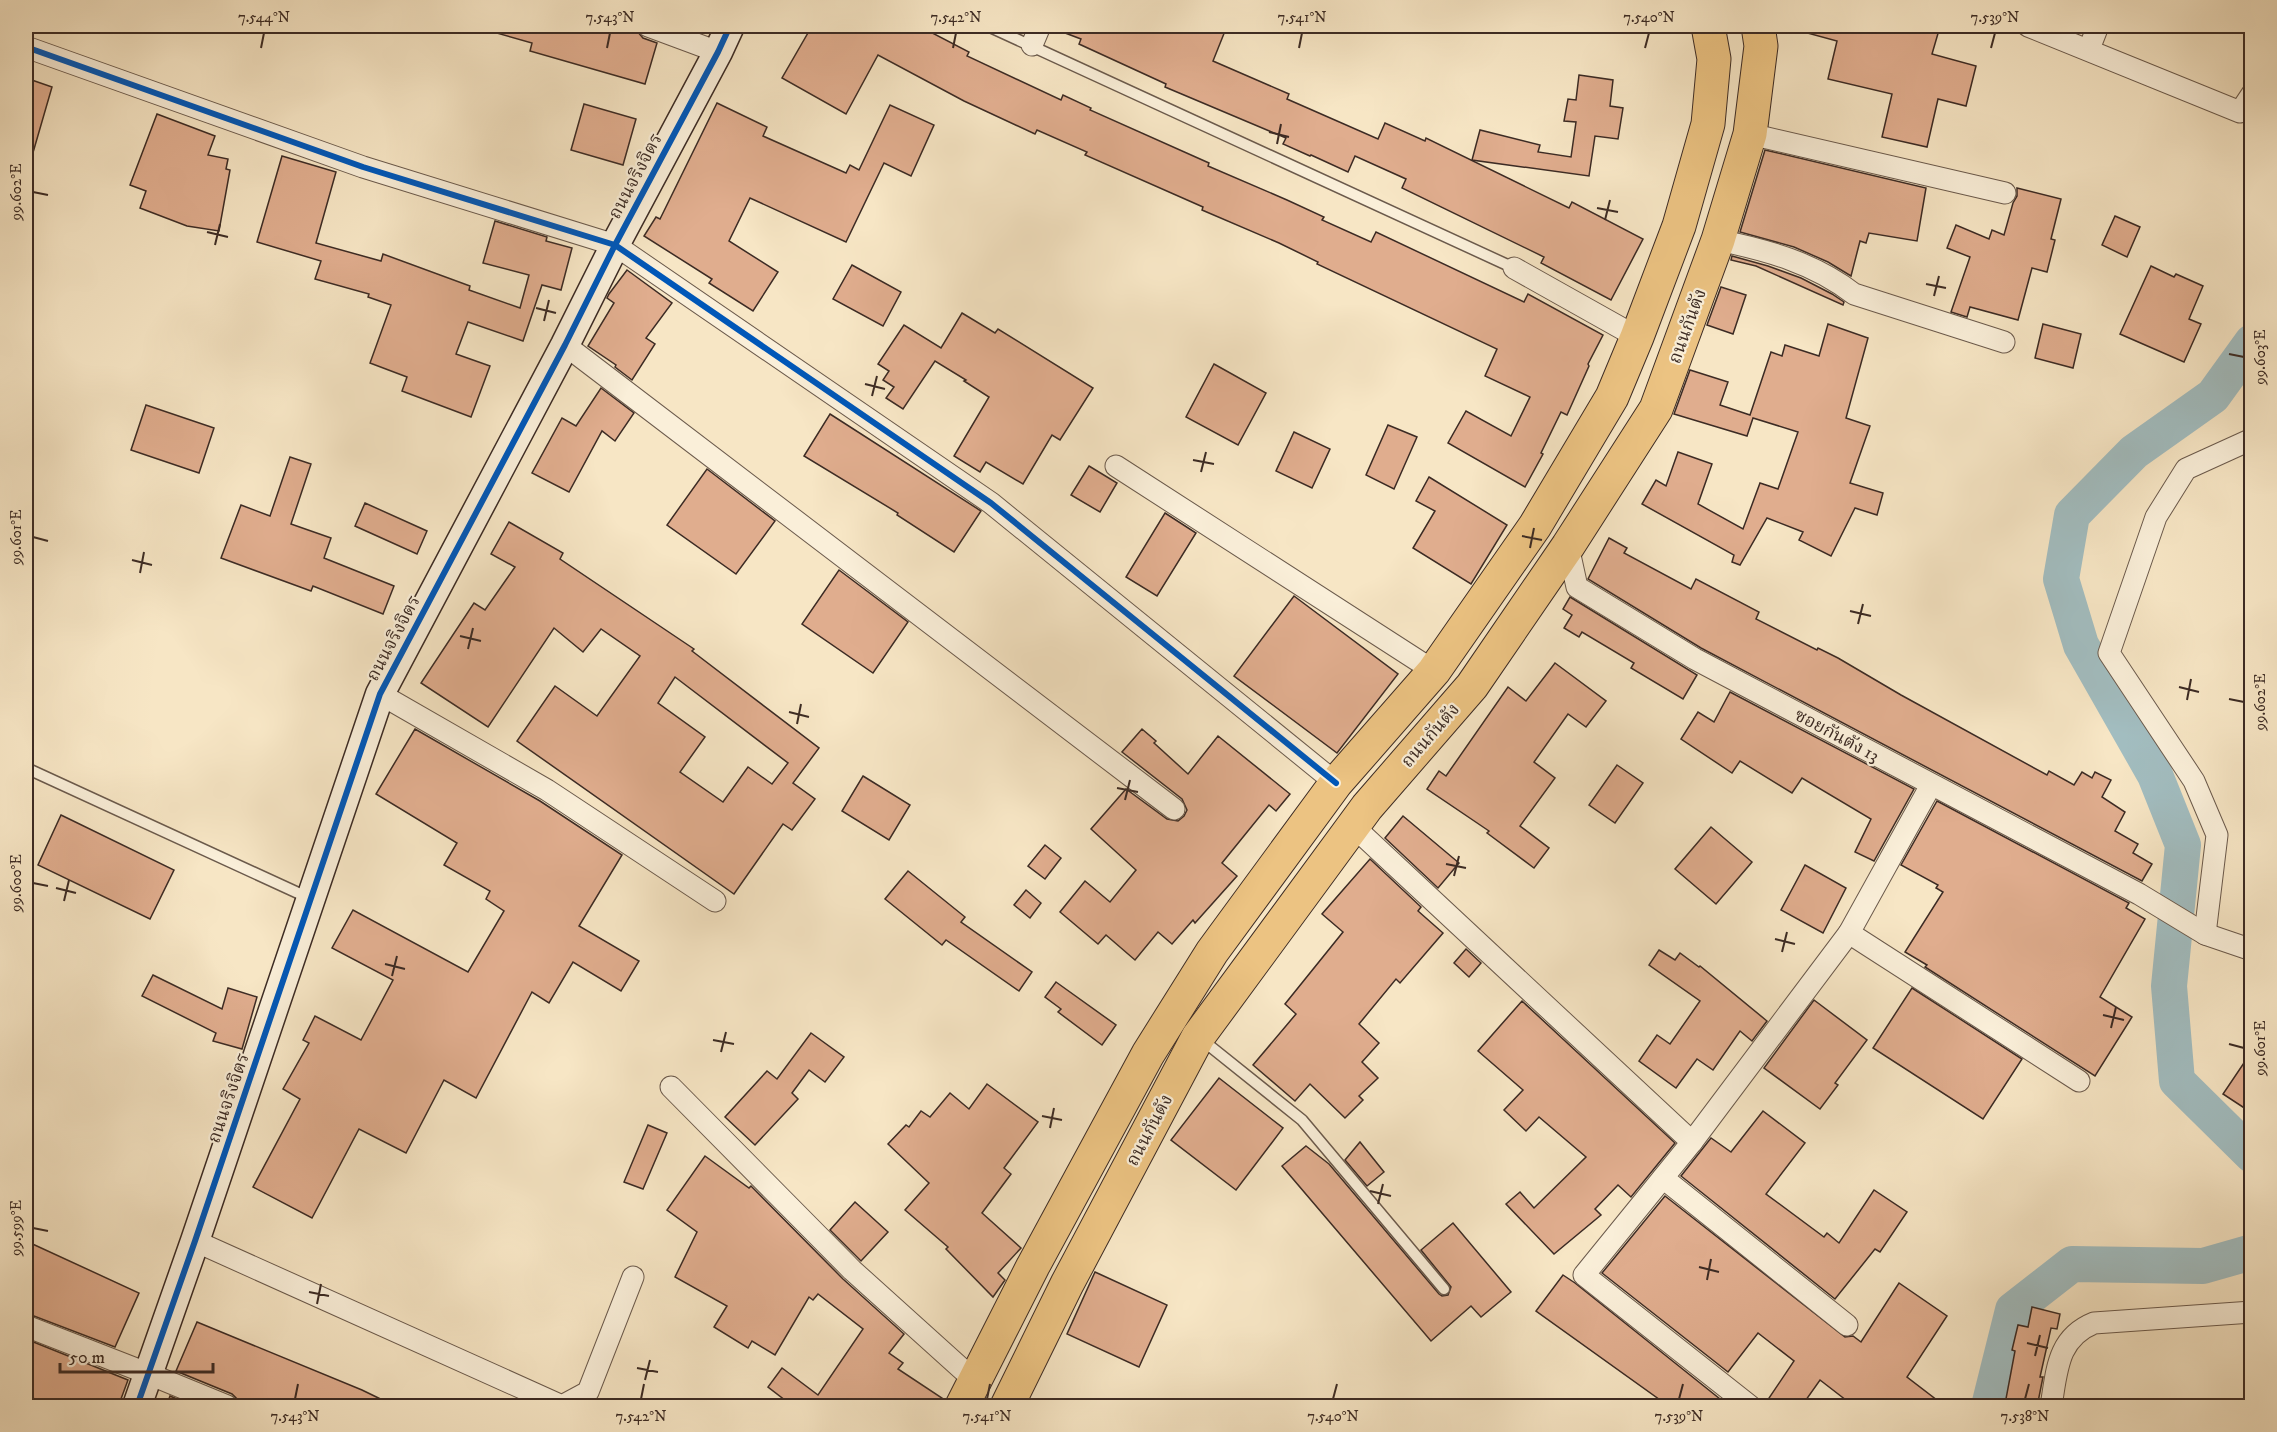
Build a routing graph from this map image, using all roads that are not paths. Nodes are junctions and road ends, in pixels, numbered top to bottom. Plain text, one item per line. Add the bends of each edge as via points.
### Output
1 (648, 26) edge
2 (730, 26) edge
3 (988, 26) edge
4 (1040, 26) edge
5 (1708, 26) edge
6 (1758, 26) edge
7 (2028, 26) edge
8 (2098, 26) edge
9 (1032, 45) junction
10 (26, 47) edge
11 (2089, 49) junction
12 (718, 52) junction
13 (2252, 94) edge
14 (1749, 134) junction
15 (2006, 193) dead end
16 (1679, 226) junction
17 (1718, 240) junction
18 (615, 245) junction
19 (1514, 268) joint
20 (1637, 337) junction
21 (2004, 342) dead end
22 (565, 345) junction
23 (2252, 439) edge
24 (1116, 466) dead end
25 (1535, 526) junction
26 (1568, 546) junction
27 (1434, 671) junction
28 (380, 694) junction
29 (26, 768) edge
30 (1336, 783) junction
31 (1931, 785) junction
32 (1174, 809) dead end
33 (1360, 817) junction
34 (310, 899) junction
35 (715, 901) dead end
36 (1849, 933) junction
37 (2205, 934) junction
38 (2252, 950) edge
39 (1198, 1037) junction
40 (2079, 1081) dead end
41 (671, 1087) dead end
42 (1107, 1129) junction
43 (1692, 1142) junction
44 (1139, 1148) junction
45 (1663, 1178) junction
46 (195, 1241) junction
47 (633, 1277) dead end
48 (1444, 1289) dead end
49 (2252, 1312) edge
50 (1847, 1325) dead end
51 (26, 1326) edge
52 (149, 1374) junction
53 (968, 1393) edge
54 (137, 1407) edge
55 (227, 1407) edge
56 (1007, 1407) edge
57 (1750, 1407) edge
58 (2051, 1407) edge

1 - 12 street
2 - 12 street, ถนนจริงจิตร
3 - 9 lane
4 - 9 street
5 - 16 main road, ถนนกันตัง via 1714,59 1707,124
6 - 14 main road, ถนนกันตัง via 1761,46
7 - 11 street
8 - 11 street
9 - 19 lane
10 - 18 street via 363,167
11 - 13 street via 2240,112
12 - 18 street, ถนนจริงจิตร
14 - 15 street
14 - 17 main road, ถนนกันตัง
16 - 17 main road
16 - 20 main road, ถนนกันตัง
17 - 21 street via 1792,259 1839,282 1854,294
17 - 26 main road, ถนนกันตัง via 1656,409
18 - 22 street, ถนนจริงจิตร
18 - 30 street via 992,503
19 - 20 street
20 - 25 main road, ถนนกันตัง via 1612,397
22 - 28 street, ถนนจริงจิตร
22 - 32 street
23 - 37 street via 2186,469 2156,517 2109,652 2194,781 2217,835
24 - 27 street
25 - 26 main road
25 - 27 main road, ถนนกันตัง
26 - 31 street, ซอยกันตัง 13 via 1577,587 1695,659
26 - 33 main road, ถนนกันตัง via 1472,687
27 - 30 main road, ถนนกันตัง
28 - 34 street, ถนนจริงจิตร
28 - 35 street via 547,790
29 - 34 lane
30 - 33 main road
30 - 42 main road, ถนนกันตัง via 1212,952 1148,1054
31 - 36 street
31 - 37 street, ซอยกันตัง 13 via 2139,894
33 - 39 main road, ถนนกันตัง
33 - 43 street
34 - 46 street, ถนนจริงจิตร
36 - 40 street
36 - 43 street
37 - 38 street, ซอยกันตัง 13
39 - 44 main road, ถนนกันตัง
39 - 48 lane via 1302,1120
41 - 53 street
42 - 44 main road
42 - 53 main road, ถนนกันตัง
43 - 45 street
44 - 56 main road, ถนนกันตัง
45 - 50 street
45 - 57 street via 1584,1275
46 - 47 street via 562,1406 588,1392
46 - 52 street, ถนนจริงจิตร
49 - 58 street via 2094,1323 2080,1329 2060,1358
51 - 52 street
52 - 54 street, ถนนจริงจิตร
52 - 55 street

